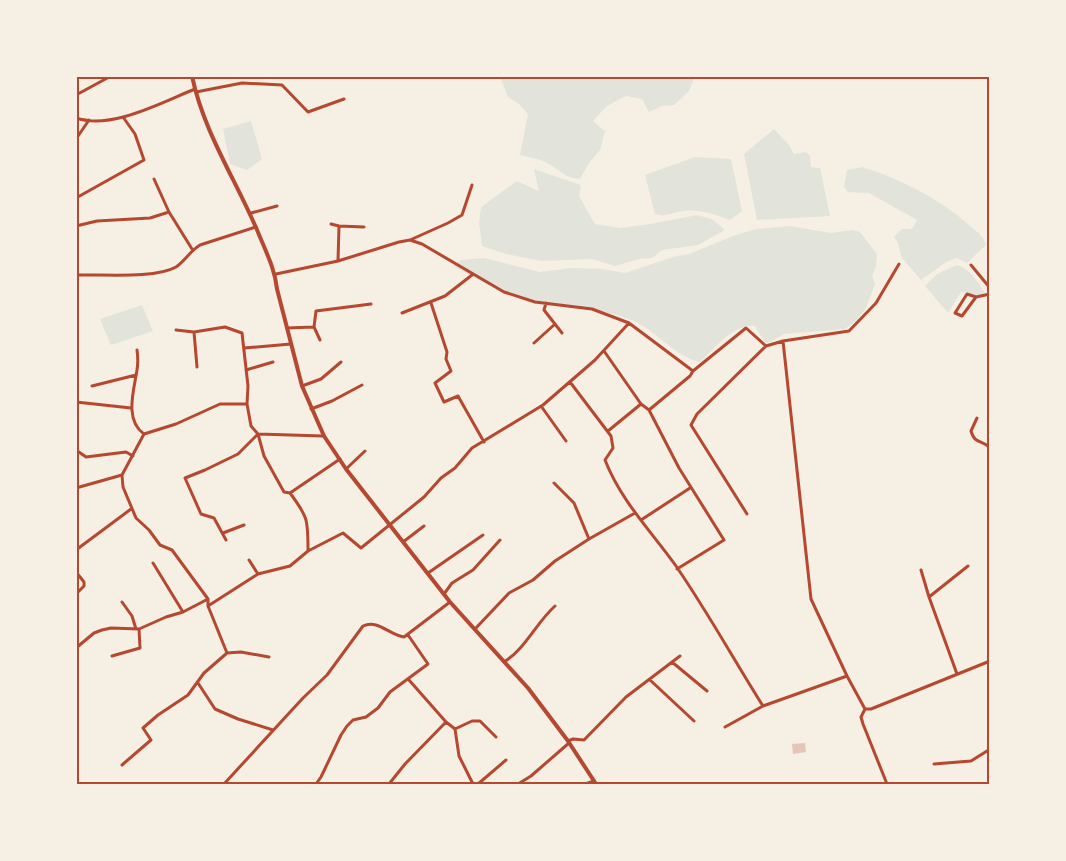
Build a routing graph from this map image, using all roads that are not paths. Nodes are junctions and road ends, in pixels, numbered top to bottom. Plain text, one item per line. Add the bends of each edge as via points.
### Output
1 (111, 76) edge
2 (192, 76) edge
3 (195, 91) junction
4 (76, 95) edge
5 (344, 99) dead end
6 (123, 117) junction
7 (76, 118) edge
8 (89, 120) junction
9 (76, 139) edge
10 (154, 179) dead end
11 (472, 184) dead end
12 (76, 198) edge
13 (277, 206) dead end
14 (169, 212) junction
15 (251, 213) junction
16 (331, 224) dead end
17 (76, 226) edge
18 (339, 226) junction
19 (364, 226) dead end
20 (256, 227) junction
21 (410, 240) junction
22 (192, 249) junction
23 (338, 261) junction
24 (899, 264) dead end
25 (971, 265) dead end
26 (276, 274) junction
27 (76, 275) edge
28 (472, 275) junction
29 (990, 288) edge
30 (990, 294) edge
31 (976, 297) junction
32 (431, 303) junction
33 (546, 303) junction
34 (371, 304) dead end
35 (402, 313) dead end
36 (630, 323) junction
37 (555, 324) junction
38 (314, 327) junction
39 (287, 328) junction
40 (177, 330) dead end
41 (194, 332) junction
42 (562, 333) dead end
43 (320, 340) dead end
44 (783, 341) junction
45 (534, 343) dead end
46 (291, 344) junction
47 (766, 346) junction
48 (244, 348) junction
49 (137, 350) dead end
50 (604, 351) junction
51 (273, 362) dead end
52 (341, 362) dead end
53 (198, 368) dead end
54 (246, 370) junction
55 (693, 371) junction
56 (136, 375) junction
57 (570, 382) junction
58 (362, 385) dead end
59 (92, 386) dead end
60 (302, 386) junction
61 (76, 402) edge
62 (247, 404) junction
63 (642, 404) junction
64 (541, 406) junction
65 (132, 408) junction
66 (311, 409) junction
67 (649, 411) junction
68 (977, 418) dead end
69 (608, 431) junction
70 (144, 434) junction
71 (258, 434) junction
72 (324, 436) junction
73 (566, 441) dead end
74 (484, 442) junction
75 (990, 448) edge
76 (76, 450) edge
77 (365, 451) dead end
78 (133, 456) junction
79 (340, 459) junction
80 (346, 469) junction
81 (122, 475) junction
82 (554, 483) dead end
83 (76, 488) edge
84 (690, 488) junction
85 (290, 493) junction
86 (131, 509) junction
87 (635, 513) junction
88 (747, 513) dead end
89 (640, 520) junction
90 (244, 525) dead end
91 (390, 525) junction
92 (424, 526) dead end
93 (222, 534) junction
94 (483, 535) dead end
95 (589, 539) junction
96 (226, 540) dead end
97 (500, 540) dead end
98 (403, 542) junction
99 (76, 550) edge
100 (308, 550) junction
101 (249, 560) dead end
102 (153, 563) dead end
103 (968, 566) dead end
104 (677, 569) junction
105 (921, 570) dead end
106 (76, 572) edge
107 (428, 573) junction
108 (258, 574) junction
109 (76, 594) edge
110 (444, 594) junction
111 (929, 597) junction
112 (208, 599) junction
113 (122, 602) dead end
114 (450, 602) junction
115 (208, 606) junction
116 (555, 606) dead end
117 (183, 612) junction
118 (137, 629) junction
119 (475, 629) junction
120 (408, 635) junction
121 (76, 648) edge
122 (227, 652) junction
123 (112, 656) dead end
124 (680, 656) dead end
125 (268, 657) dead end
126 (990, 661) edge
127 (504, 662) junction
128 (672, 662) junction
129 (957, 674) junction
130 (847, 676) junction
131 (409, 680) junction
132 (650, 680) junction
133 (198, 683) junction
134 (707, 691) dead end
135 (763, 706) junction
136 (865, 710) junction
137 (694, 721) dead end
138 (446, 722) junction
139 (726, 727) dead end
140 (455, 729) junction
141 (273, 730) junction
142 (496, 737) dead end
143 (569, 742) junction
144 (990, 753) edge
145 (506, 760) dead end
146 (934, 764) dead end
147 (122, 765) dead end
148 (595, 783) edge
149 (224, 784) edge
150 (316, 784) edge
151 (390, 784) edge
152 (473, 784) edge
153 (478, 784) edge
154 (518, 784) edge
155 (585, 784) edge
156 (887, 784) edge

1 - 4 street
2 - 3 street
3 - 5 street via 242,82 282,85 308,112
3 - 6 street
3 - 15 street via 210,131
6 - 8 street
6 - 12 street via 135,134 144,160
7 - 8 street
8 - 9 street
10 - 14 street
11 - 21 street via 462,215
13 - 15 street
14 - 17 street via 150,218
14 - 22 street
15 - 20 street
16 - 18 street
18 - 19 street
18 - 23 street
20 - 22 street
20 - 26 street
21 - 23 street
21 - 28 street
22 - 27 street via 179,266 169,270
23 - 26 street
24 - 44 street via 876,303 849,331
25 - 29 street
26 - 39 street
28 - 32 street
28 - 33 street via 504,292
30 - 31 street
31 - 31 street via 962,316 955,313 967,294
32 - 35 street
32 - 74 street via 452,370 435,383 444,402 458,396
33 - 36 street via 592,309
33 - 37 street via 544,310
34 - 38 street via 316,311
36 - 50 street
36 - 55 street
37 - 42 street
37 - 45 street
38 - 39 street
38 - 43 street
39 - 46 street
40 - 41 street
41 - 48 street via 225,327 242,333
41 - 53 street
44 - 47 street
44 - 130 street via 808,585
46 - 48 street
46 - 60 street
47 - 55 street via 746,328
47 - 88 street via 697,414 692,425
48 - 54 street
49 - 56 street
50 - 57 street
50 - 63 street
51 - 54 street
52 - 60 street via 321,378
54 - 62 street
55 - 67 street
56 - 59 street
56 - 65 street
57 - 64 street
57 - 69 street
58 - 66 street
60 - 66 street
61 - 65 street
62 - 70 street via 220,404
62 - 71 street via 251,426
63 - 67 street
63 - 69 street
64 - 73 street
64 - 74 street
65 - 70 street via 137,430
66 - 72 street
67 - 84 street
68 - 75 street via 970,430 972,437
69 - 87 street via 613,448 605,460
70 - 78 street
71 - 72 street
71 - 85 street via 264,456 280,486
71 - 93 street via 238,454 185,478 201,514 214,518
72 - 79 street
74 - 91 street via 472,448
76 - 78 street via 86,457 126,452
77 - 80 street
78 - 81 street
79 - 80 street
79 - 85 street
80 - 91 street
81 - 83 street
81 - 86 street
82 - 95 street via 574,502
84 - 89 street
84 - 104 street via 724,540
85 - 100 street via 307,520
86 - 99 street
86 - 112 street via 160,545 172,550
87 - 89 street
87 - 95 street
89 - 104 street
90 - 93 street
91 - 98 street
91 - 100 street via 361,548 343,533
92 - 98 street
93 - 96 street
94 - 107 street
95 - 119 street via 509,593
97 - 110 street
98 - 107 street
100 - 108 street via 290,566
101 - 108 street
102 - 117 street
103 - 111 street
104 - 135 street
105 - 111 street
106 - 109 street via 84,586
107 - 110 street
108 - 115 street
110 - 114 street
111 - 129 street
112 - 115 street
112 - 117 street
113 - 118 street
114 - 119 street
114 - 120 street
115 - 122 street
116 - 127 street via 544,615 517,654
117 - 118 street
118 - 121 street via 102,630
118 - 123 street via 140,648
119 - 127 street
120 - 131 street via 428,664
120 - 141 street via 400,636 372,623 363,626 327,675
122 - 125 street
122 - 133 street
124 - 128 street
126 - 129 street
127 - 143 street
128 - 132 street
128 - 134 street
129 - 136 street
130 - 135 street
130 - 136 street
131 - 138 street
131 - 150 street via 390,692 366,717 347,726
132 - 137 street
132 - 143 street via 626,697 584,740
133 - 141 street via 215,709
133 - 147 street via 143,728 151,740
135 - 139 street
136 - 156 street via 863,724
138 - 140 street
138 - 151 street
140 - 142 street via 480,721
140 - 152 street via 459,756
141 - 149 street
143 - 148 street
143 - 154 street
144 - 146 street via 987,751 971,761
145 - 153 street
148 - 155 street

